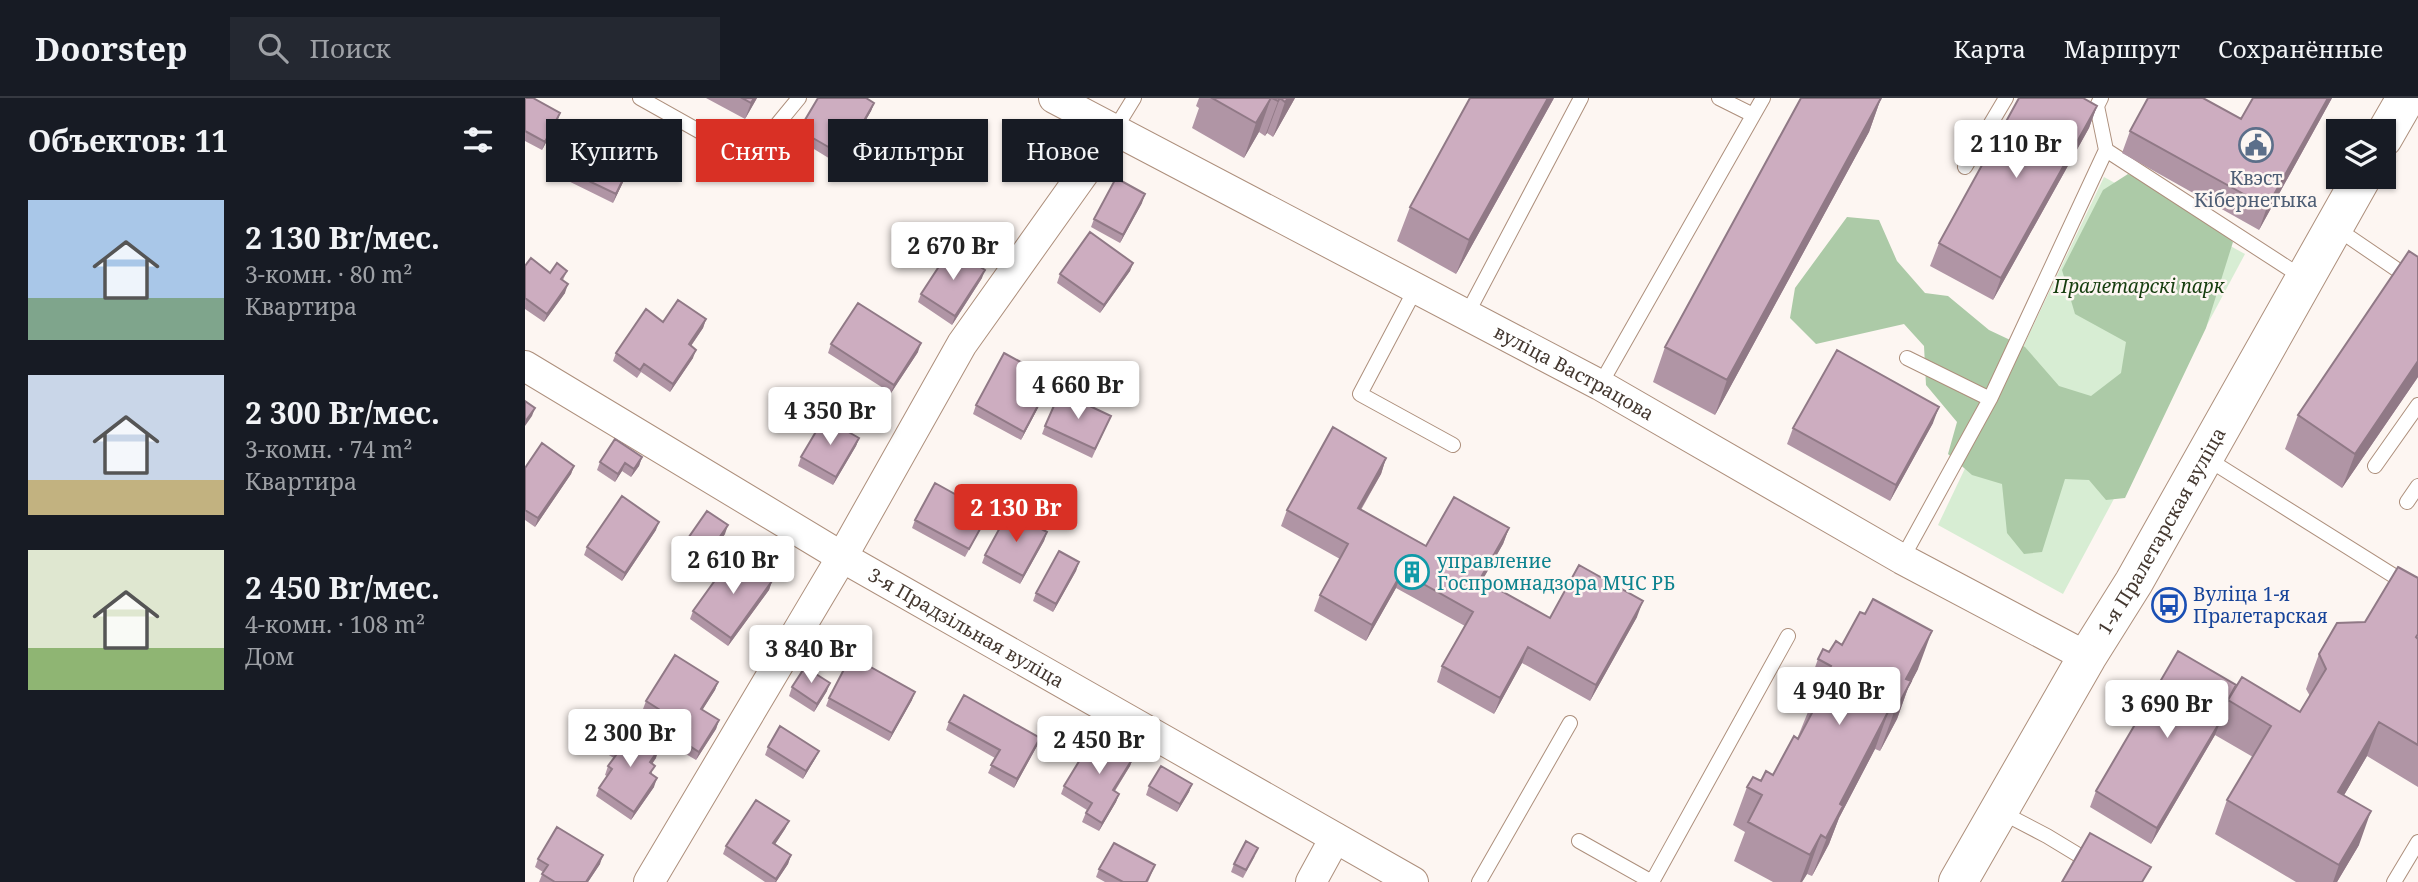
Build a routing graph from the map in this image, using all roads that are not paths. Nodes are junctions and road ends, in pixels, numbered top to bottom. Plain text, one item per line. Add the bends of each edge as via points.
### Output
1 (640, 98) edge
2 (799, 98) edge
3 (1054, 98) edge
4 (1134, 98) edge
5 (1581, 98) edge
6 (1719, 98) edge
7 (1763, 98) edge
8 (2006, 98) edge
9 (2101, 98) edge
10 (2406, 98) edge
11 (1753, 115) junction
12 (1095, 119) edge
13 (1121, 119) edge
14 (2394, 119) edge
15 (1123, 133) edge
16 (2106, 150) junction
17 (1965, 167) dead end
18 (1077, 182) edge
19 (2356, 189) edge
20 (2335, 227) junction
21 (2306, 279) junction
22 (2418, 284) edge
23 (1416, 288) junction
24 (1467, 314) junction
25 (1907, 358) dead end
26 (525, 366) edge
27 (1600, 385) junction
28 (1990, 399) junction
29 (2418, 405) edge
30 (1453, 445) dead end
31 (2203, 457) junction
32 (2375, 466) dead end
33 (2418, 486) edge
34 (2407, 502) dead end
35 (842, 557) junction
36 (1902, 559) junction
37 (2418, 591) edge
38 (1787, 636) dead end
39 (2087, 657) junction
40 (1570, 723) dead end
41 (2000, 811) junction
42 (1335, 838) junction
43 (1579, 841) dead end
44 (2418, 842) edge
45 (649, 882) edge
46 (1311, 882) edge
47 (1413, 882) edge
48 (1479, 882) edge
49 (1958, 882) edge
50 (2123, 882) edge
51 (2394, 882) edge

1 - 2 lane via 731,149 757,149
3 - 12 street, вуліца Вастрацова
4 - 13 lane
5 - 24 lane
6 - 11 lane
7 - 11 lane
8 - 17 lane
9 - 16 lane via 2097,106
10 - 14 main road
11 - 27 lane
15 - 23 street, вуліца Вастрацова
16 - 21 lane
16 - 28 lane
18 - 35 street via 962,344
19 - 20 main road, 1-я Пралетарская вуліца
20 - 21 main road, 1-я Пралетарская вуліца
20 - 22 lane
21 - 31 main road, 1-я Пралетарская вуліца
23 - 24 street, вуліца Вастрацова
23 - 30 lane via 1360,394
24 - 27 street, вуліца Вастрацова
25 - 28 lane
26 - 35 street, 3-я Прадзільная вуліца
27 - 36 street, вуліца Вастрацова
28 - 36 lane
29 - 32 lane
31 - 37 lane
31 - 39 main road, 1-я Пралетарская вуліца
33 - 34 lane
35 - 42 street, 3-я Прадзільная вуліца
35 - 45 street
36 - 39 street, вуліца Вастрацова
38 - 43 lane via 1652,882
39 - 41 main road, 1-я Пралетарская вуліца
40 - 48 lane
41 - 49 main road, 1-я Пралетарская вуліца
41 - 50 lane
42 - 46 street
42 - 47 street, 3-я Прадзільная вуліца
44 - 51 lane

